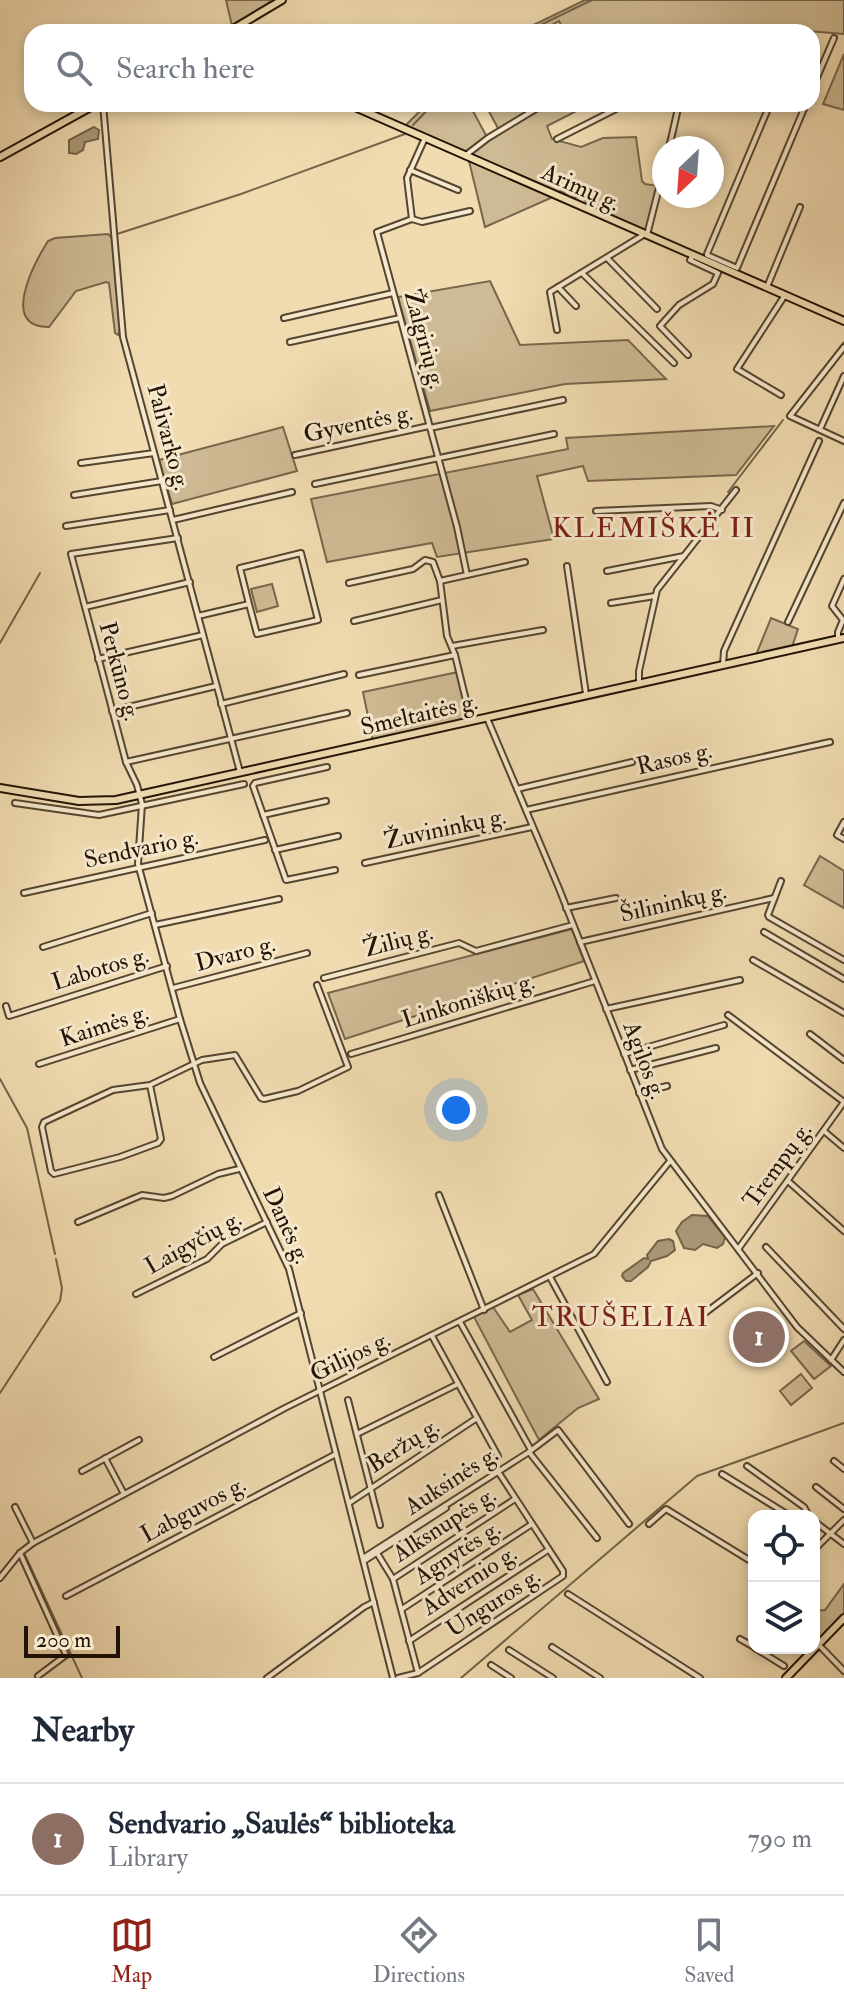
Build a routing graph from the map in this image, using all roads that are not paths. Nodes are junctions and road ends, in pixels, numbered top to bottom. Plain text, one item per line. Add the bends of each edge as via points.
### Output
1 (282, 0) edge
2 (242, 24) edge
3 (834, 38) dead end
4 (820, 70) edge
5 (82, 112) edge
6 (104, 112) edge
7 (366, 112) edge
8 (531, 112) edge
9 (610, 112) edge
10 (677, 112) edge
11 (767, 112) edge
12 (803, 112) edge
13 (672, 136) edge
14 (425, 138) junction
15 (557, 139) dead end
16 (466, 156) junction
17 (0, 157) edge
18 (410, 170) junction
19 (458, 190) dead end
20 (800, 207) dead end
21 (653, 208) edge
22 (470, 211) dead end
23 (412, 219) junction
24 (646, 235) junction
25 (693, 255) junction
26 (607, 258) junction
27 (706, 258) junction
28 (582, 273) junction
29 (558, 287) junction
30 (767, 287) junction
31 (393, 293) junction
32 (785, 295) junction
33 (576, 306) dead end
34 (657, 309) dead end
35 (284, 318) dead end
36 (400, 318) junction
37 (844, 321) edge
38 (557, 330) dead end
39 (290, 342) dead end
40 (844, 347) edge
41 (688, 355) dead end
42 (674, 363) dead end
43 (844, 376) edge
44 (781, 395) dead end
45 (563, 400) dead end
46 (430, 427) junction
47 (821, 427) dead end
48 (554, 434) dead end
49 (819, 441) dead end
50 (844, 441) edge
51 (154, 453) junction
52 (295, 455) dead end
53 (437, 457) junction
54 (81, 463) dead end
55 (162, 481) junction
56 (315, 484) dead end
57 (736, 490) dead end
58 (292, 492) dead end
59 (74, 495) dead end
60 (844, 503) edge
61 (170, 510) junction
62 (722, 510) junction
63 (596, 511) dead end
64 (173, 520) junction
65 (66, 526) dead end
66 (178, 538) junction
67 (687, 555) junction
68 (525, 562) dead end
69 (567, 566) dead end
70 (607, 571) dead end
71 (467, 575) junction
72 (844, 579) edge
73 (440, 581) junction
74 (190, 582) junction
75 (349, 583) dead end
76 (655, 596) junction
77 (442, 600) junction
78 (611, 603) dead end
79 (249, 604) junction
80 (85, 607) junction
81 (198, 616) junction
82 (354, 621) dead end
83 (788, 622) dead end
84 (543, 630) dead end
85 (203, 635) junction
86 (841, 638) edge
87 (452, 646) junction
88 (455, 655) junction
89 (98, 659) junction
90 (723, 665) junction
91 (344, 674) dead end
92 (359, 675) dead end
93 (639, 683) junction
94 (216, 686) junction
95 (586, 695) junction
96 (221, 704) junction
97 (112, 711) junction
98 (347, 713) dead end
99 (487, 717) junction
100 (471, 721) junction
101 (230, 739) junction
102 (830, 742) dead end
103 (293, 760) junction
104 (126, 762) junction
105 (632, 762) dead end
106 (327, 767) dead end
107 (240, 772) junction
108 (296, 774) junction
109 (244, 784) dead end
110 (0, 788) edge
111 (517, 789) junction
112 (140, 794) junction
113 (326, 801) dead end
114 (15, 803) dead end
115 (142, 804) junction
116 (526, 810) junction
117 (263, 815) junction
118 (844, 822) edge
119 (532, 827) junction
120 (338, 836) dead end
121 (844, 839) edge
122 (265, 840) dead end
123 (275, 850) junction
124 (365, 863) dead end
125 (139, 867) junction
126 (335, 870) dead end
127 (781, 881) dead end
128 (24, 893) dead end
129 (616, 898) dead end
130 (774, 898) junction
131 (279, 899) dead end
132 (566, 908) junction
133 (152, 913) junction
134 (155, 925) junction
135 (573, 925) junction
136 (764, 932) dead end
137 (580, 942) junction
138 (43, 947) dead end
139 (307, 953) dead end
140 (753, 960) dead end
141 (844, 960) edge
142 (167, 966) junction
143 (324, 978) dead end
144 (844, 979) edge
145 (740, 980) dead end
146 (595, 981) junction
147 (317, 985) dead end
148 (173, 988) junction
149 (6, 1006) dead end
150 (606, 1009) junction
151 (844, 1013) edge
152 (728, 1015) dead end
153 (180, 1019) junction
154 (724, 1025) dead end
155 (810, 1034) dead end
156 (716, 1048) dead end
157 (351, 1054) dead end
158 (624, 1054) junction
159 (844, 1060) edge
160 (193, 1063) junction
161 (39, 1064) dead end
162 (630, 1070) junction
163 (150, 1085) junction
164 (667, 1086) dead end
165 (639, 1093) junction
166 (844, 1102) edge
167 (824, 1131) junction
168 (844, 1148) edge
169 (670, 1161) junction
170 (239, 1169) junction
171 (788, 1181) junction
172 (439, 1195) dead end
173 (78, 1222) dead end
174 (267, 1222) junction
175 (844, 1231) edge
176 (766, 1247) dead end
177 (739, 1248) junction
178 (758, 1273) junction
179 (550, 1277) junction
180 (136, 1294) dead end
181 (484, 1310) junction
182 (301, 1313) junction
183 (705, 1313) dead end
184 (460, 1322) junction
185 (844, 1329) edge
186 (432, 1336) junction
187 (844, 1340) edge
188 (214, 1357) dead end
189 (831, 1360) junction
190 (844, 1372) edge
191 (607, 1382) dead end
192 (458, 1384) junction
193 (321, 1390) junction
194 (348, 1400) dead end
195 (477, 1418) junction
196 (357, 1434) junction
197 (139, 1440) dead end
198 (530, 1451) junction
199 (336, 1454) junction
200 (498, 1456) dead end
201 (105, 1458) junction
202 (834, 1461) dead end
203 (511, 1466) dead end
204 (747, 1466) dead end
205 (844, 1469) edge
206 (82, 1471) dead end
207 (499, 1473) junction
208 (722, 1474) dead end
209 (816, 1487) dead end
210 (371, 1488) junction
211 (124, 1494) junction
212 (515, 1499) junction
213 (349, 1503) junction
214 (15, 1507) dead end
215 (844, 1509) edge
216 (780, 1510) edge
217 (806, 1510) edge
218 (844, 1520) edge
219 (532, 1524) junction
220 (629, 1524) dead end
221 (649, 1524) dead end
222 (380, 1525) dead end
223 (820, 1525) edge
224 (831, 1533) junction
225 (597, 1538) dead end
226 (33, 1543) junction
227 (820, 1544) edge
228 (844, 1544) edge
229 (549, 1550) junction
230 (20, 1553) junction
231 (377, 1553) junction
232 (748, 1559) edge
233 (364, 1560) junction
234 (0, 1578) edge
235 (393, 1579) junction
236 (568, 1594) dead end
237 (66, 1596) dead end
238 (374, 1602) junction
239 (402, 1609) junction
240 (844, 1618) edge
241 (740, 1639) dead end
242 (409, 1641) junction
243 (820, 1642) edge
244 (748, 1644) edge
245 (820, 1646) edge
246 (552, 1647) dead end
247 (509, 1650) dead end
248 (764, 1654) edge
249 (809, 1654) edge
250 (491, 1665) dead end
251 (784, 1666) dead end
252 (844, 1671) edge
253 (418, 1673) junction
254 (38, 1676) edge
255 (267, 1678) edge
256 (396, 1678) edge
257 (511, 1678) edge
258 (553, 1678) edge
259 (600, 1678) edge
260 (700, 1678) edge
261 (786, 1678) edge

1 - 2 main road
3 - 4 street
5 - 17 main road
6 - 51 street, Palivarko g. via 123,337
7 - 14 main road, Arimų g.
8 - 16 street
9 - 15 street
10 - 13 street
11 - 27 street
12 - 27 street via 737,268
14 - 16 main road, Arimų g.
14 - 18 street
16 - 24 main road, Arimų g.
18 - 19 street
18 - 23 street
20 - 30 street
21 - 24 street
22 - 23 street via 422,222
23 - 31 street, Žalgirių g. via 377,232
24 - 25 main road, Arimų g.
24 - 26 street
25 - 27 main road, Arimų g.
25 - 41 street via 690,260 718,273 713,284 679,305 660,326
26 - 28 street
26 - 34 street
27 - 30 main road, Arimų g.
28 - 29 street
28 - 42 street
29 - 33 street
29 - 38 street via 550,292
30 - 32 main road, Arimų g.
31 - 35 street
31 - 36 street, Žalgirių g.
32 - 37 main road, Arimų g.
32 - 44 street via 737,369
36 - 39 street
36 - 46 street, Žalgirių g.
40 - 50 street via 790,416
43 - 47 street
45 - 46 street, Gyventės g.
46 - 52 street, Gyventės g.
46 - 53 street, Žalgirių g.
48 - 53 street
49 - 90 street via 724,651
51 - 54 street
51 - 55 street, Palivarko g.
53 - 56 street
53 - 71 street, Žalgirių g.
55 - 59 street
55 - 61 street, Palivarko g.
57 - 62 street
58 - 64 street
60 - 83 street
61 - 64 street, Palivarko g.
61 - 65 street
62 - 63 street via 711,506
62 - 67 street
64 - 66 street, Palivarko g.
66 - 74 street, Palivarko g.
66 - 80 street, Perkūno g. via 71,554
67 - 70 street
67 - 76 street
68 - 71 street
69 - 95 street
71 - 73 street
72 - 86 street via 832,606 843,620
73 - 75 street via 433,562 425,560 413,569
73 - 77 street
74 - 80 street
74 - 81 street, Palivarko g.
76 - 78 street
76 - 93 street
77 - 82 street
77 - 87 street
79 - 79 street via 257,634 318,620 301,553 240,568
79 - 81 street
80 - 89 street, Perkūno g.
81 - 85 street, Palivarko g.
84 - 87 street
85 - 89 street
85 - 94 street, Palivarko g.
86 - 90 main road, Smeltaitės g.
87 - 88 street
88 - 92 street
88 - 100 street
89 - 97 street, Perkūno g.
90 - 93 main road, Smeltaitės g.
91 - 96 street
93 - 95 main road, Smeltaitės g.
94 - 96 street, Palivarko g.
94 - 97 street
95 - 99 main road, Smeltaitės g.
96 - 101 street, Palivarko g.
97 - 104 street, Perkūno g.
98 - 101 street
99 - 100 main road, Smeltaitės g.
99 - 111 street, Agilos g.
100 - 103 main road, Smeltaitės g.
101 - 104 street
101 - 107 street, Palivarko g.
102 - 116 street, Rasos g.
103 - 107 main road, Smeltaitės g.
103 - 108 street
104 - 112 street, Perkūno g.
105 - 111 street
106 - 108 street
107 - 112 main road, Smeltaitės g.
108 - 117 street via 255,783
109 - 115 street
110 - 112 main road, Smeltaitės g. via 88,802
111 - 116 street, Agilos g.
112 - 115 street, Danės g.
113 - 117 street
114 - 115 street via 95,816
115 - 125 street, Danės g.
116 - 119 street, Agilos g.
117 - 123 street
118 - 121 street via 837,835
119 - 124 street, Žuvininkų g.
119 - 132 street, Agilos g.
120 - 123 street
122 - 125 street, Sendvario g.
123 - 126 street via 286,880
125 - 128 street, Sendvario g.
125 - 133 street, Danės g.
127 - 130 street
129 - 132 street
130 - 137 street, Šilininkų g.
130 - 141 street via 769,917
131 - 134 street
132 - 135 street, Agilos g.
133 - 134 street, Danės g.
133 - 138 street
134 - 142 street, Danės g.
135 - 137 street, Agilos g.
135 - 143 street, Žilių g. via 476,951 459,943
136 - 144 street
137 - 146 street, Agilos g.
139 - 148 street, Dvaro g.
140 - 151 street
142 - 148 street, Danės g.
142 - 149 street, Labotos g. via 9,1016
145 - 150 street
146 - 150 street, Agilos g.
146 - 157 street, Linkoniškių g.
147 - 160 street via 348,1067 298,1091 264,1099 235,1055
148 - 153 street, Danės g.
150 - 158 street, Agilos g.
152 - 166 street
153 - 160 street, Danės g.
153 - 161 street, Kaimės g.
154 - 158 street
155 - 159 street
156 - 162 street
158 - 162 street, Agilos g.
160 - 163 street
160 - 170 street, Danės g.
162 - 165 street, Agilos g.
163 - 163 street via 158,1143 83,1167 51,1171 44,1122 113,1090
164 - 165 street
165 - 169 street, Agilos g.
166 - 167 street, Trempų g.
167 - 168 street
167 - 171 street, Trempų g.
169 - 177 street, Agilos g.
169 - 179 street, Gilijos g. via 594,1254
170 - 173 street via 172,1196 142,1195
170 - 174 street, Danės g.
171 - 175 street
171 - 177 street, Trempų g.
172 - 181 street
174 - 180 street, Laigyčių g.
174 - 182 street, Danės g. via 289,1269
176 - 185 street
177 - 178 street, Agilos g.
178 - 183 street
178 - 189 street, Agilos g. via 797,1327
179 - 181 street, Gilijos g.
179 - 191 street
181 - 184 street, Gilijos g.
182 - 188 street
182 - 193 street, Danės g.
184 - 186 street, Gilijos g.
184 - 198 street
186 - 192 street
186 - 193 street, Gilijos g.
187 - 189 street
189 - 190 street, Agilos g.
192 - 195 street
192 - 196 street
193 - 199 street, Danės g.
193 - 211 street, Gilijos g.
194 - 196 street
195 - 200 street
195 - 210 street, Beržų g.
196 - 210 street
197 - 201 street
198 - 220 street, Auksinės g. via 558,1430
198 - 225 street
198 - 233 street, Auksinės g.
199 - 213 street, Danės g.
199 - 237 street, Labguvos g.
201 - 206 street
201 - 211 street
202 - 205 street
203 - 207 street
204 - 217 street
207 - 212 street
207 - 231 street
208 - 216 street
209 - 215 street
210 - 213 street, Beržų g.
210 - 222 street
211 - 226 street, Gilijos g.
212 - 219 street
212 - 235 street, Alksnupės g.
213 - 233 street, Danės g.
214 - 226 street
218 - 224 street
219 - 229 street
219 - 239 street, Agnytės g.
221 - 232 street via 666,1509
223 - 224 street
224 - 227 street
224 - 228 street
226 - 230 street, Gilijos g.
229 - 242 street, Advernio g.
229 - 253 street, Unguros g. via 563,1576
230 - 234 street, Gilijos g.
230 - 254 street via 66,1655
231 - 233 street
231 - 235 street
233 - 238 street, Danės g.
235 - 239 street
236 - 260 street
238 - 255 street
238 - 256 street, Danės g.
239 - 242 street
240 - 243 main road
241 - 244 street
242 - 253 street
245 - 252 street
246 - 259 street
247 - 258 street
248 - 251 street
249 - 261 main road
250 - 257 street
253 - 256 street, Unguros g.

